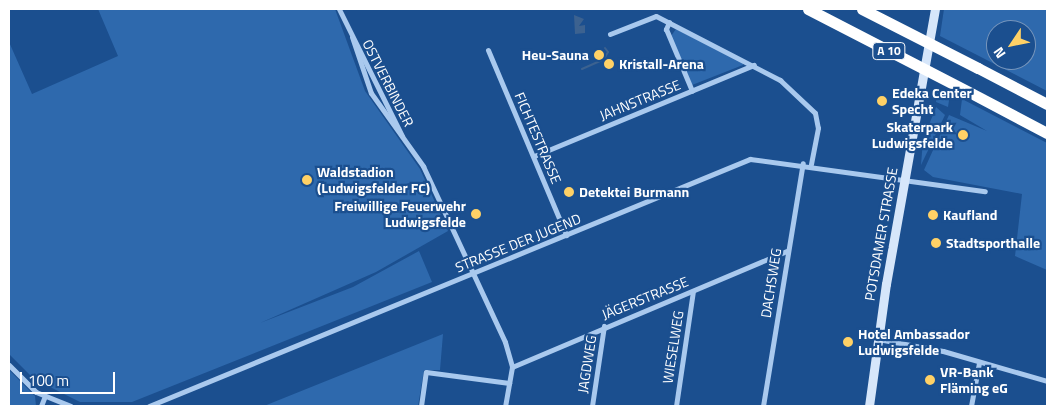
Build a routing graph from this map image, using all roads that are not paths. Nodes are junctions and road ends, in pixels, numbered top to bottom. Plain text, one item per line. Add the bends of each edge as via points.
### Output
1 (339, 9) edge
2 (808, 9) edge
3 (862, 9) edge
4 (935, 9) edge
5 (669, 22) junction
6 (610, 34) dead end
7 (488, 50) dead end
8 (754, 65) junction
9 (692, 91) junction
10 (1047, 104) edge
11 (1047, 132) edge
12 (534, 156) junction
13 (802, 163) junction
14 (811, 164) junction
15 (905, 178) junction
16 (984, 191) dead end
17 (566, 235) junction
18 (786, 251) junction
19 (472, 274) junction
20 (693, 291) junction
21 (604, 326) junction
22 (878, 338) junction
23 (979, 363) junction
24 (9, 365) edge
25 (512, 367) junction
26 (1047, 381) edge
27 (509, 383) junction
28 (44, 398) junction
29 (41, 406) edge
30 (70, 406) edge
31 (149, 406) edge
32 (421, 406) edge
33 (505, 406) edge
34 (592, 406) edge
35 (676, 406) edge
36 (763, 406) edge
37 (869, 406) edge
38 (970, 406) edge

1 - 19 street, OSTVERBINDER via 403,139 423,166
2 - 11 highway, A 10, bridge
3 - 10 highway, A 10, bridge
4 - 15 main road, POTSDAMER STRASSE
5 - 6 street via 652,16
5 - 8 street
5 - 9 street via 666,29
7 - 12 street, FICHTESTRASSE
8 - 9 street, JAHNSTRASSE
8 - 14 street via 780,80 815,112 818,128
9 - 12 street, JAHNSTRASSE
12 - 17 street, FICHTESTRASSE
13 - 14 street, STRASSE DER JUGEND
13 - 17 street, STRASSE DER JUGEND via 750,159
13 - 18 street, DACHSWEG
14 - 15 street, STRASSE DER JUGEND
15 - 16 street, STRASSE DER JUGEND
15 - 22 main road, POTSDAMER STRASSE
17 - 19 street, STRASSE DER JUGEND
18 - 20 street, JÄGERSTRASSE
18 - 36 street, DACHSWEG
19 - 25 street, OSTVERBINDER via 498,326
19 - 31 street, STRASSE DER JUGEND
20 - 21 street, JÄGERSTRASSE
20 - 35 street, WIESELWEG
21 - 25 street, JÄGERSTRASSE
21 - 34 street, JAGDWEG
22 - 23 street via 943,351
22 - 37 main road, POTSDAMER STRASSE
23 - 26 street
23 - 38 street
24 - 28 street
25 - 27 street
27 - 32 street via 426,372
27 - 33 street
28 - 29 street
28 - 30 street

